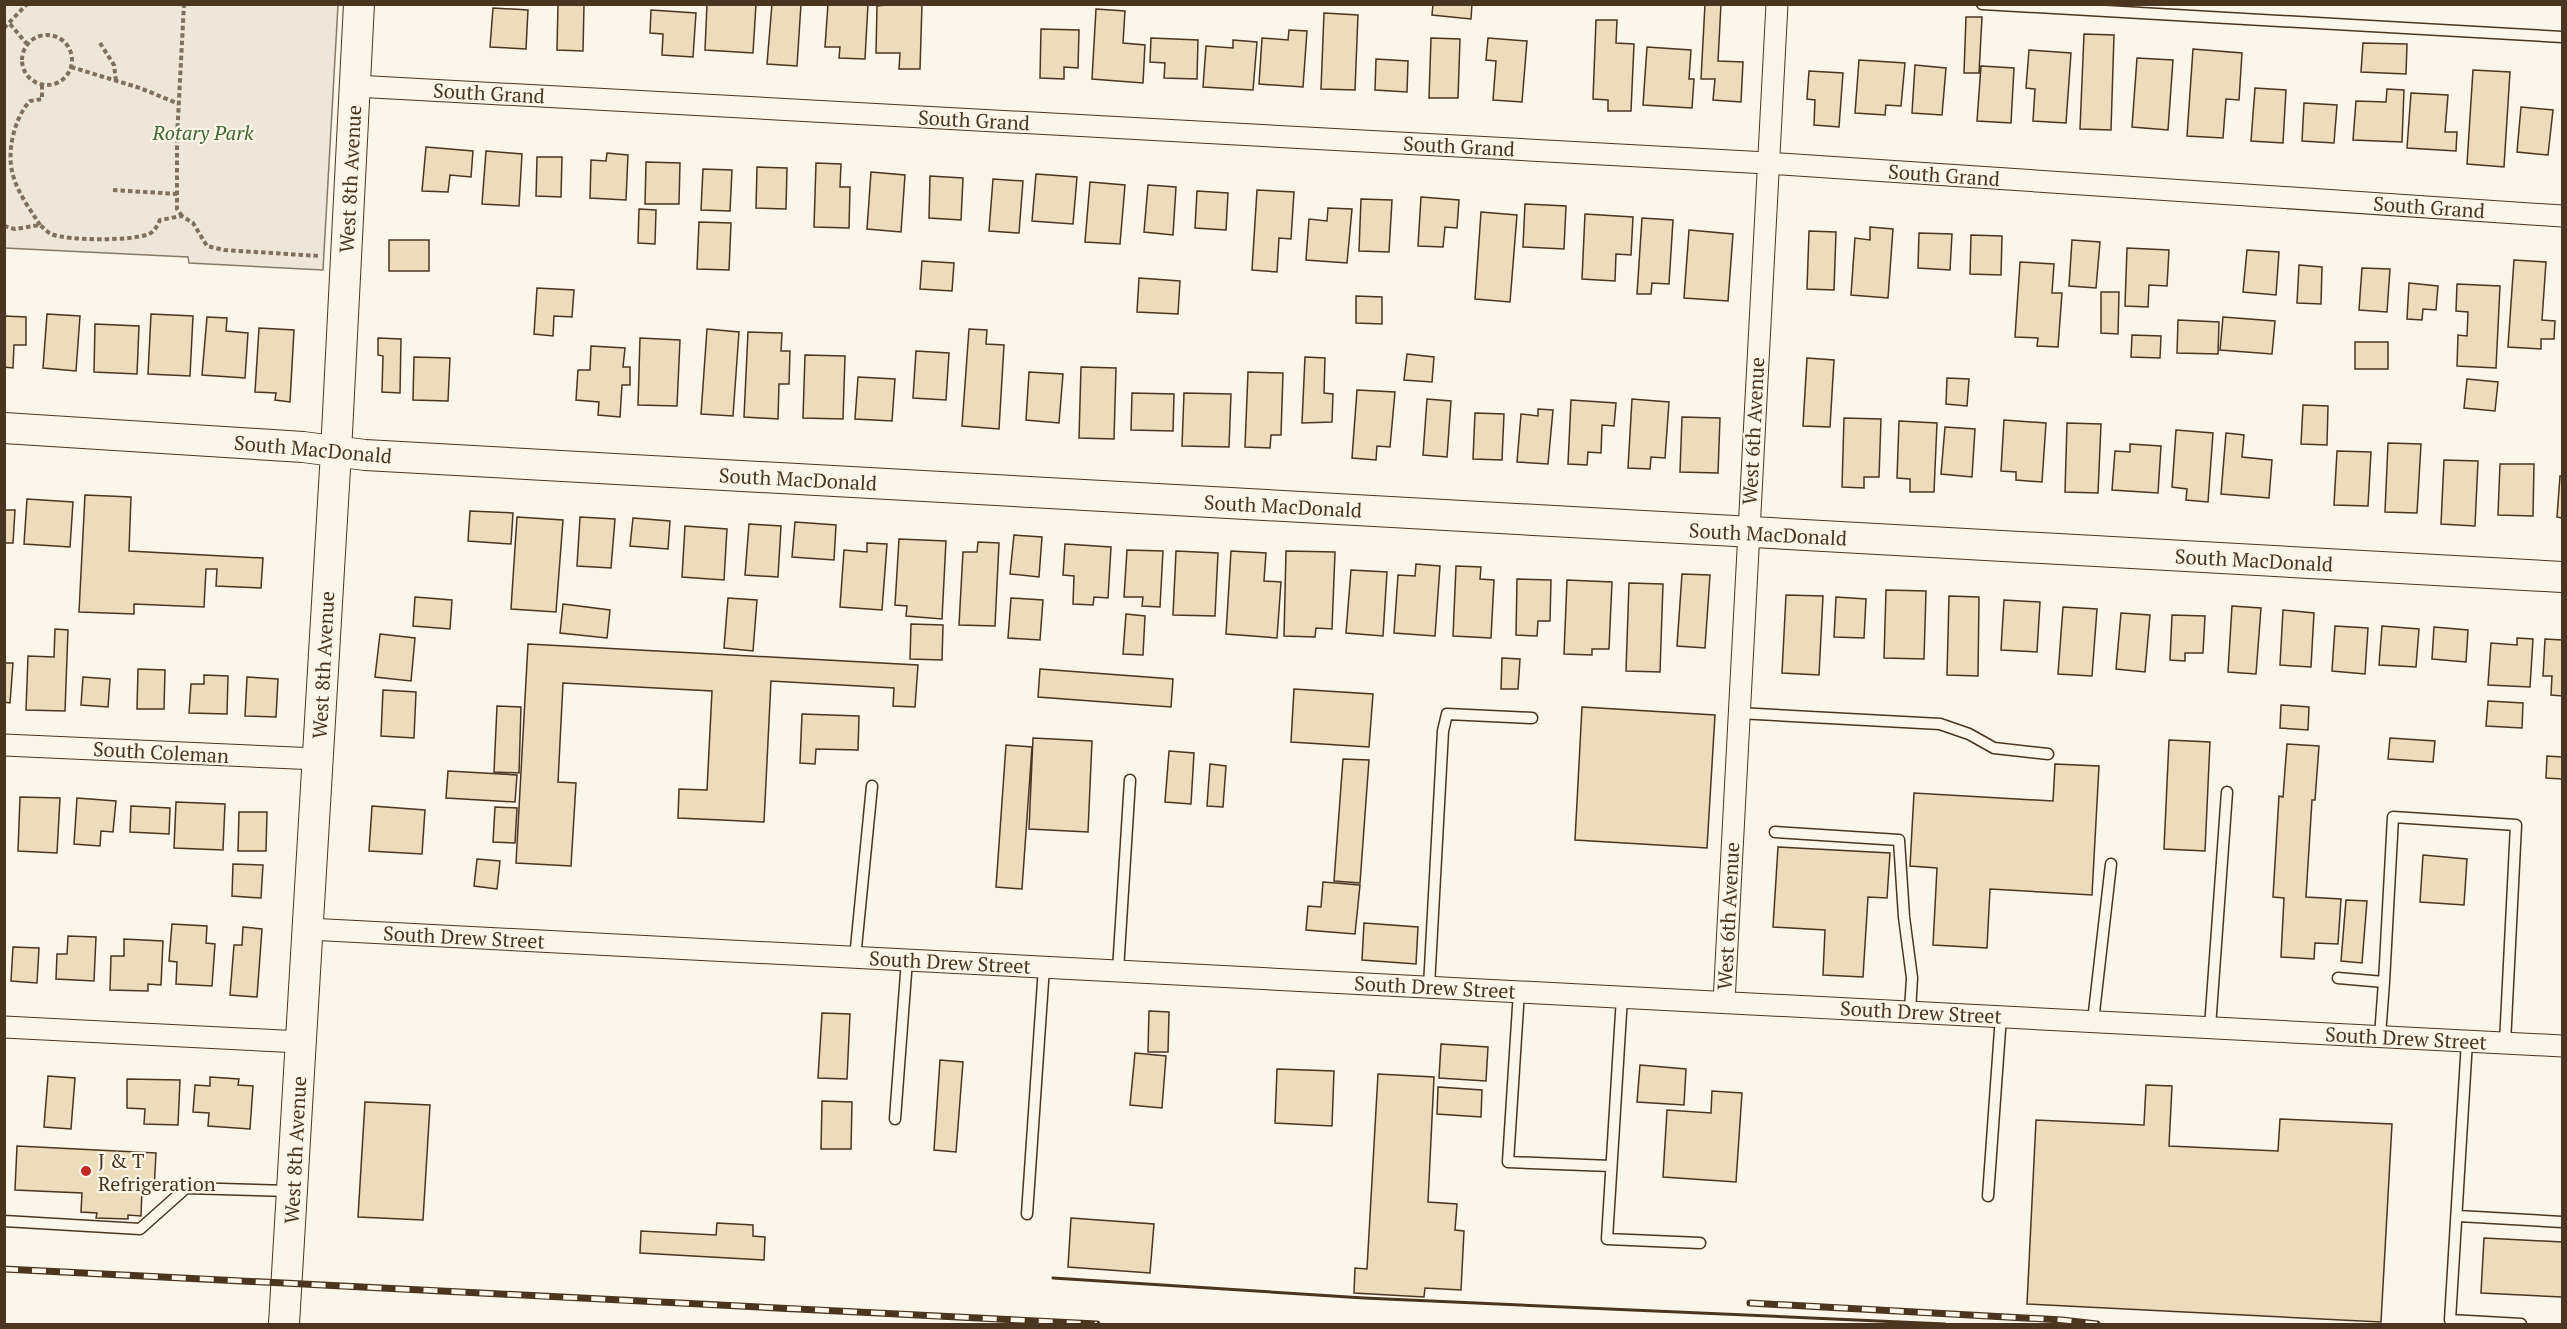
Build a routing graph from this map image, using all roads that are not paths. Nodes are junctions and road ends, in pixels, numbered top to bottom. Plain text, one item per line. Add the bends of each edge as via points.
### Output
1 (359, 4) edge
2 (1777, 4) edge
3 (1982, 4) edge
4 (2562, 37) edge
5 (355, 86) junction
6 (1767, 163) junction
7 (2562, 216) edge
8 (4, 428) edge
9 (336, 452) junction
10 (1748, 532) junction
11 (2562, 577) edge
12 (1738, 713) junction
13 (1532, 718) dead end
14 (4, 745) edge
15 (2048, 754) dead end
16 (318, 759) junction
17 (1130, 780) dead end
18 (872, 786) dead end
19 (2227, 792) dead end
20 (1775, 832) dead end
21 (2111, 864) dead end
22 (308, 929) junction
23 (855, 958) junction
24 (907, 960) junction
25 (1044, 967) junction
26 (1118, 970) junction
27 (2338, 978) dead end
28 (2384, 982) junction
29 (1429, 986) junction
30 (1519, 991) junction
31 (1622, 996) junction
32 (1724, 1002) junction
33 (1910, 1011) junction
34 (2001, 1016) junction
35 (2093, 1021) junction
36 (2210, 1027) junction
37 (4, 1028) edge
38 (2380, 1036) junction
39 (2466, 1041) junction
40 (301, 1042) junction
41 (2505, 1043) junction
42 (2562, 1046) edge
43 (895, 1119) dead end
44 (1611, 1166) junction
45 (292, 1191) junction
46 (1988, 1196) dead end
47 (1027, 1214) dead end
48 (2458, 1216) junction
49 (4, 1221) edge
50 (2562, 1222) edge
51 (1700, 1244) dead end
52 (284, 1324) edge
53 (2522, 1324) edge

1 - 5 street, West 8th Avenue
2 - 6 street, West 6th Avenue
3 - 4 lane
5 - 6 street, South Grand
5 - 9 street, West 8th Avenue
6 - 7 street, South Grand
6 - 10 street, West 6th Avenue
8 - 9 street, South MacDonald
9 - 10 street, South MacDonald
9 - 16 street, West 8th Avenue
10 - 11 street, South MacDonald
10 - 12 street, West 6th Avenue
12 - 15 lane via 1940,724 1994,748
12 - 32 street, West 6th Avenue
13 - 29 lane via 1447,714
14 - 16 street, South Coleman
16 - 22 street, West 8th Avenue
17 - 26 lane
18 - 23 lane
19 - 36 lane
20 - 33 lane via 1899,840 1912,978
21 - 35 lane
22 - 23 street, South Drew Street
22 - 40 street, West 8th Avenue
23 - 24 street, South Drew Street
24 - 25 street, South Drew Street
24 - 43 lane
25 - 26 street, South Drew Street
25 - 47 lane
26 - 29 street, South Drew Street
27 - 28 lane
28 - 38 lane
28 - 41 lane via 2393,817 2516,825
29 - 30 street, South Drew Street
30 - 31 street, South Drew Street
30 - 44 lane via 1508,1162
31 - 32 street, South Drew Street
31 - 44 lane
32 - 33 street, South Drew Street
33 - 34 street, South Drew Street
34 - 35 street, South Drew Street
34 - 46 lane
35 - 36 street, South Drew Street
36 - 38 street, South Drew Street
37 - 40 street
38 - 39 street, South Drew Street
39 - 41 street, South Drew Street
39 - 48 lane
40 - 45 street, West 8th Avenue
41 - 42 street, South Drew Street
44 - 51 lane via 1607,1239
45 - 49 lane via 186,1188 140,1229
45 - 52 street, West 8th Avenue
48 - 50 lane
48 - 53 lane via 2450,1320

